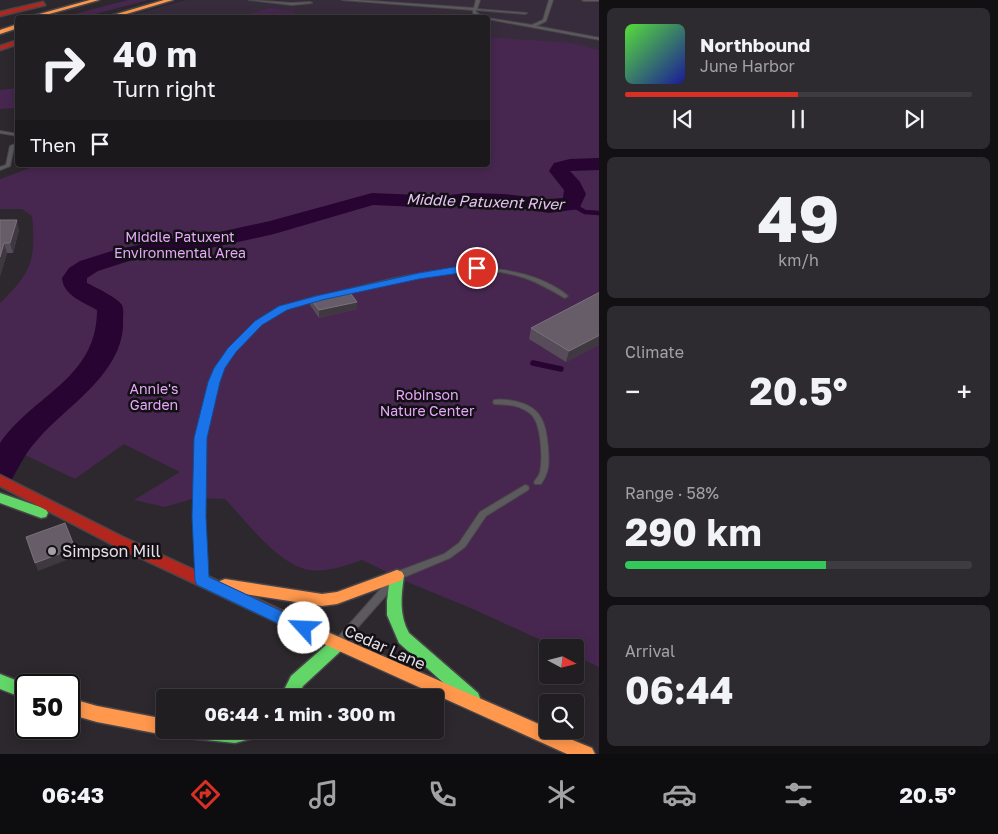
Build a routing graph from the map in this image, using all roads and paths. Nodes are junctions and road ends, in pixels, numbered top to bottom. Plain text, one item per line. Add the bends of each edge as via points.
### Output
1 (43, 0) edge
2 (59, 0) edge
3 (96, 0) edge
4 (170, 0) edge
5 (251, 0) edge
6 (289, 0) edge
7 (344, 0) edge
8 (478, 0) edge
9 (550, 0) edge
10 (584, 0) edge
11 (599, 0) edge
12 (107, 1) edge
13 (280, 3) junction
14 (310, 3) dead end
15 (0, 9) edge
16 (474, 9) junction
17 (525, 12) dead end
18 (0, 14) edge
19 (38, 15) edge
20 (58, 15) edge
21 (116, 15) edge
22 (478, 15) edge
23 (490, 19) edge
24 (15, 21) edge
25 (0, 24) edge
26 (15, 27) edge
27 (533, 27) junction
28 (0, 32) edge
29 (599, 39) edge
30 (15, 43) edge
31 (0, 48) edge
32 (0, 132) edge
33 (15, 134) edge
34 (15, 145) edge
35 (0, 169) edge
36 (565, 296) dead end
37 (497, 402) dead end
38 (0, 480) edge
39 (538, 482) dead end
40 (525, 488) dead end
41 (0, 498) edge
42 (118, 541) junction
43 (398, 576) junction
44 (202, 581) junction
45 (338, 644) junction
46 (0, 681) edge
47 (15, 687) edge
48 (293, 689) edge
49 (80, 709) edge
50 (484, 709) junction
51 (156, 725) edge
52 (586, 754) edge

1 - 15 main road
2 - 18 main road
3 - 19 main road
4 - 21 main road
5 - 13 lane
6 - 13 lane
7 - 16 lane
8 - 16 lane
9 - 27 lane via 544,21
10 - 11 lane
12 - 20 main road
13 - 14 lane
16 - 17 lane
16 - 22 lane
23 - 27 lane
24 - 25 main road
26 - 28 main road
27 - 29 lane
30 - 31 main road
32 - 33 lane
33 - 34 lane
34 - 35 lane via 9,164
36 - 44 lane via 541,282 512,272 477,268 320,298 283,308 261,321 232,350 220,368 200,438
37 - 39 lane via 523,406 540,422 544,474
38 - 42 main road, Cedar Lane
40 - 43 lane via 483,514 462,544 447,556
41 - 42 main road, Cedar Lane
42 - 44 main road, Cedar Lane
43 - 44 main road via 337,598 322,600
43 - 45 lane
43 - 50 main road via 392,605 396,626 404,638
44 - 45 main road, Cedar Lane
45 - 48 main road via 297,681
45 - 50 main road, Cedar Lane
46 - 47 main road
49 - 51 main road
50 - 52 main road, Cedar Lane

